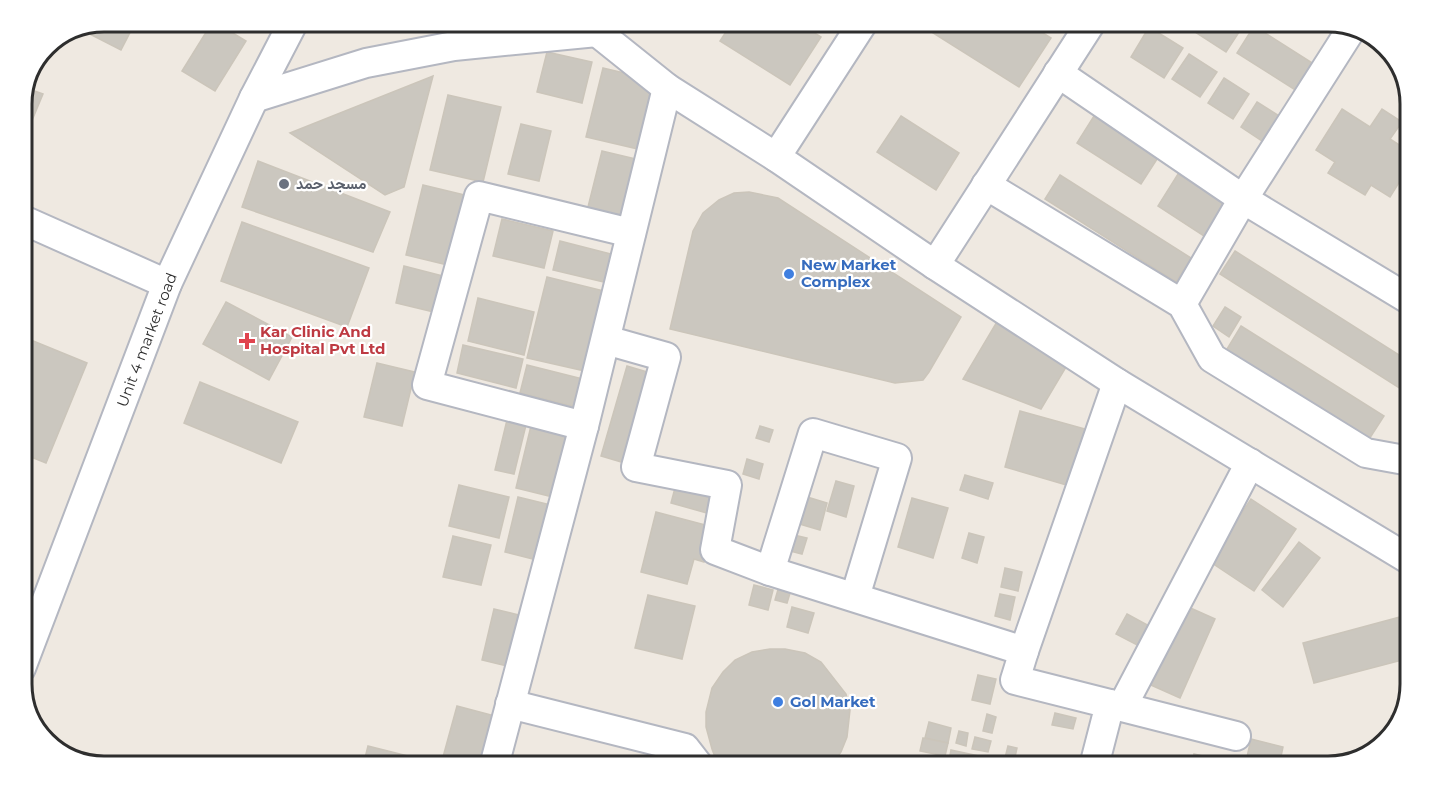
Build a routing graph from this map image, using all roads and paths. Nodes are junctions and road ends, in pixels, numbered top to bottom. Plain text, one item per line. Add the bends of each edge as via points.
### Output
1 (288, 32) edge
2 (552, 32) edge
3 (600, 32) edge
4 (857, 32) edge
5 (1085, 32) edge
6 (1348, 35) edge
7 (1058, 73) junction
8 (667, 88) junction
9 (254, 98) junction
10 (776, 158) junction
11 (986, 185) junction
12 (1244, 199) junction
13 (32, 224) edge
14 (631, 233) junction
15 (935, 265) junction
16 (167, 284) junction
17 (1399, 294) edge
18 (1182, 304) junction
19 (606, 340) junction
20 (1117, 382) junction
21 (584, 426) junction
22 (1400, 458) edge
23 (1250, 463) junction
24 (1400, 554) edge
25 (770, 571) junction
26 (855, 597) junction
27 (32, 639) edge
28 (1024, 651) junction
29 (510, 704) junction
30 (1116, 706) junction
31 (1236, 736) dead end
32 (497, 756) edge
33 (691, 756) edge
34 (1098, 756) edge

1 - 9 street, Unit 4 market road
2 - 9 street via 366,63
3 - 8 street
4 - 10 street
5 - 7 street
6 - 12 street
7 - 11 street
7 - 12 street
8 - 10 street
8 - 14 street
9 - 16 street, Unit 4 market road
10 - 15 street
11 - 15 street
11 - 18 street
12 - 17 street
12 - 18 street
13 - 16 street
14 - 19 street
14 - 21 street via 479,196 427,385
15 - 20 street
16 - 27 street, Unit 4 market road
18 - 22 street via 1212,358 1366,453
19 - 21 street
19 - 25 street via 666,357 636,467 727,484 715,550
20 - 23 street
20 - 28 street
21 - 29 street
23 - 24 street
23 - 30 street
25 - 26 street
25 - 26 street via 813,433 897,458
26 - 28 street
28 - 30 street via 1015,680
29 - 32 street
29 - 33 street via 685,748
30 - 31 street
30 - 34 street

